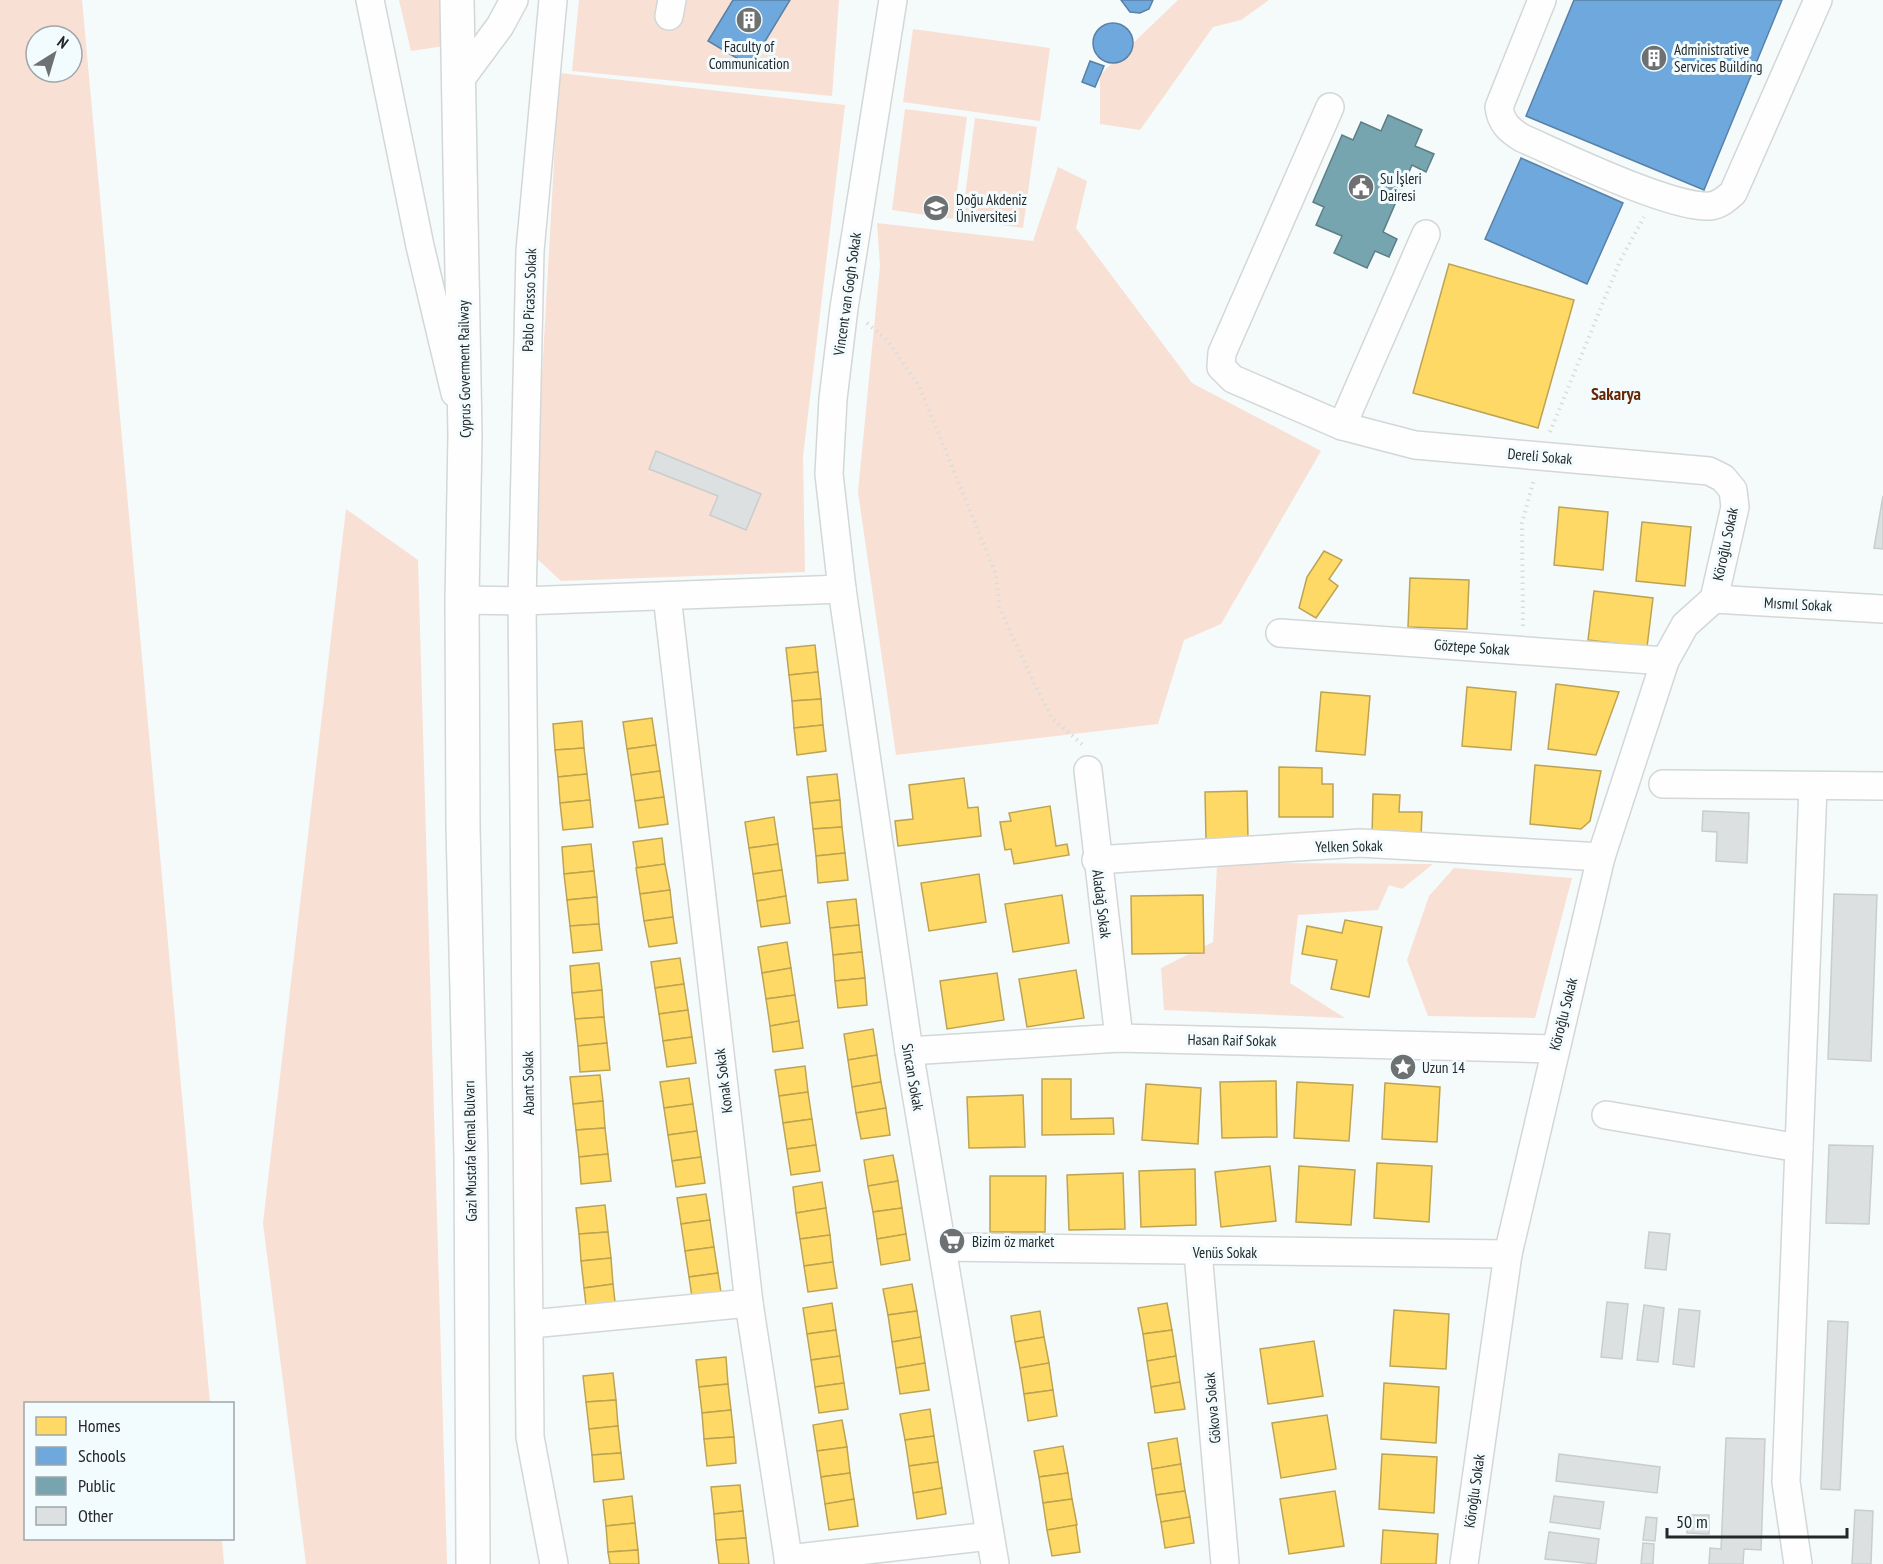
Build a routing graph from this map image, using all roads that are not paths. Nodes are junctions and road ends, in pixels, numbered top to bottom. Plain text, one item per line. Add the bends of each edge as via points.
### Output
1 (370, 0) edge
2 (457, 0) edge
3 (514, 0) edge
4 (553, 0) edge
5 (894, 0) edge
6 (1542, 0) edge
7 (1818, 0) edge
8 (460, 80) junction
9 (1330, 107) dead end
10 (1426, 234) dead end
11 (1342, 426) junction
12 (465, 435) junction
13 (1733, 490) joint
14 (842, 589) junction
15 (667, 596) junction
16 (1714, 599) junction
17 (462, 600) junction
18 (522, 601) junction
19 (1883, 609) edge
20 (1280, 633) dead end
21 (1665, 661) junction
22 (462, 738) joint
23 (1088, 760) road end
24 (1663, 784) dead end
25 (1883, 786) edge
26 (1813, 787) junction
27 (1601, 857) junction
28 (1096, 860) junction
29 (1119, 1038) junction
30 (1555, 1049) junction
31 (909, 1051) junction
32 (1606, 1115) dead end
33 (1799, 1148) junction
34 (943, 1247) junction
35 (1198, 1252) junction
36 (1508, 1254) junction
37 (749, 1304) junction
38 (531, 1324) junction
39 (990, 1536) junction
40 (789, 1562) edge
41 (473, 1564) edge
42 (554, 1564) edge
43 (995, 1564) edge
44 (1225, 1564) edge
45 (1464, 1564) edge
46 (1798, 1564) edge

1 - 12 street via 420,246
2 - 8 main road, Cyprus Goverment Railway
3 - 8 street
4 - 18 street, Pablo Picasso Sokak via 530,251
5 - 14 street, Vincent van Gogh Sokak via 833,399 829,474
6 - 7 street via 1499,107 1501,119 1522,138 1657,194 1701,206 1724,202 1733,193
8 - 12 main road, Cyprus Goverment Railway
9 - 11 street, Dereli Sokak via 1221,353 1221,367 1233,379
10 - 11 street
11 - 13 street, Dereli Sokak via 1415,445 1709,471 1723,478
12 - 17 main road, Cyprus Goverment Railway
13 - 16 street, Köroğlu Sokak via 1735,507
14 - 15 street
14 - 31 street, Sincan Sokak
15 - 18 street
15 - 37 street, Konak Sokak
16 - 19 street, Mısmıl Sokak
16 - 21 street, Köroğlu Sokak via 1684,625
17 - 18 street
17 - 22 main road, Cyprus Goverment Railway
18 - 38 street, Abant Sokak
20 - 21 street, Göztepe Sokak
21 - 27 street, Köroğlu Sokak
22 - 41 main road, Gazi Mustafa Kemal Bulvarı via 471,1156
23 - 28 street, Aladağ Sokak
24 - 26 street
25 - 26 street
26 - 33 street
27 - 28 street, Yelken Sokak via 1360,843
27 - 30 street, Köroğlu Sokak
28 - 29 street, Aladağ Sokak
29 - 30 street, Hasan Raif Sokak
29 - 31 street, Hasan Raif Sokak
30 - 36 street, Köroğlu Sokak
31 - 34 street, Sincan Sokak
32 - 33 street
33 - 46 street via 1786,1482
34 - 35 street, Venüs Sokak
34 - 39 street, Sincan Sokak
35 - 36 street, Venüs Sokak
35 - 44 street, Gökova Sokak
36 - 45 street, Köroğlu Sokak
37 - 38 street
37 - 40 street, Konak Sokak
38 - 42 street, Abant Sokak via 530,1437
39 - 40 street
39 - 43 street, Sincan Sokak

